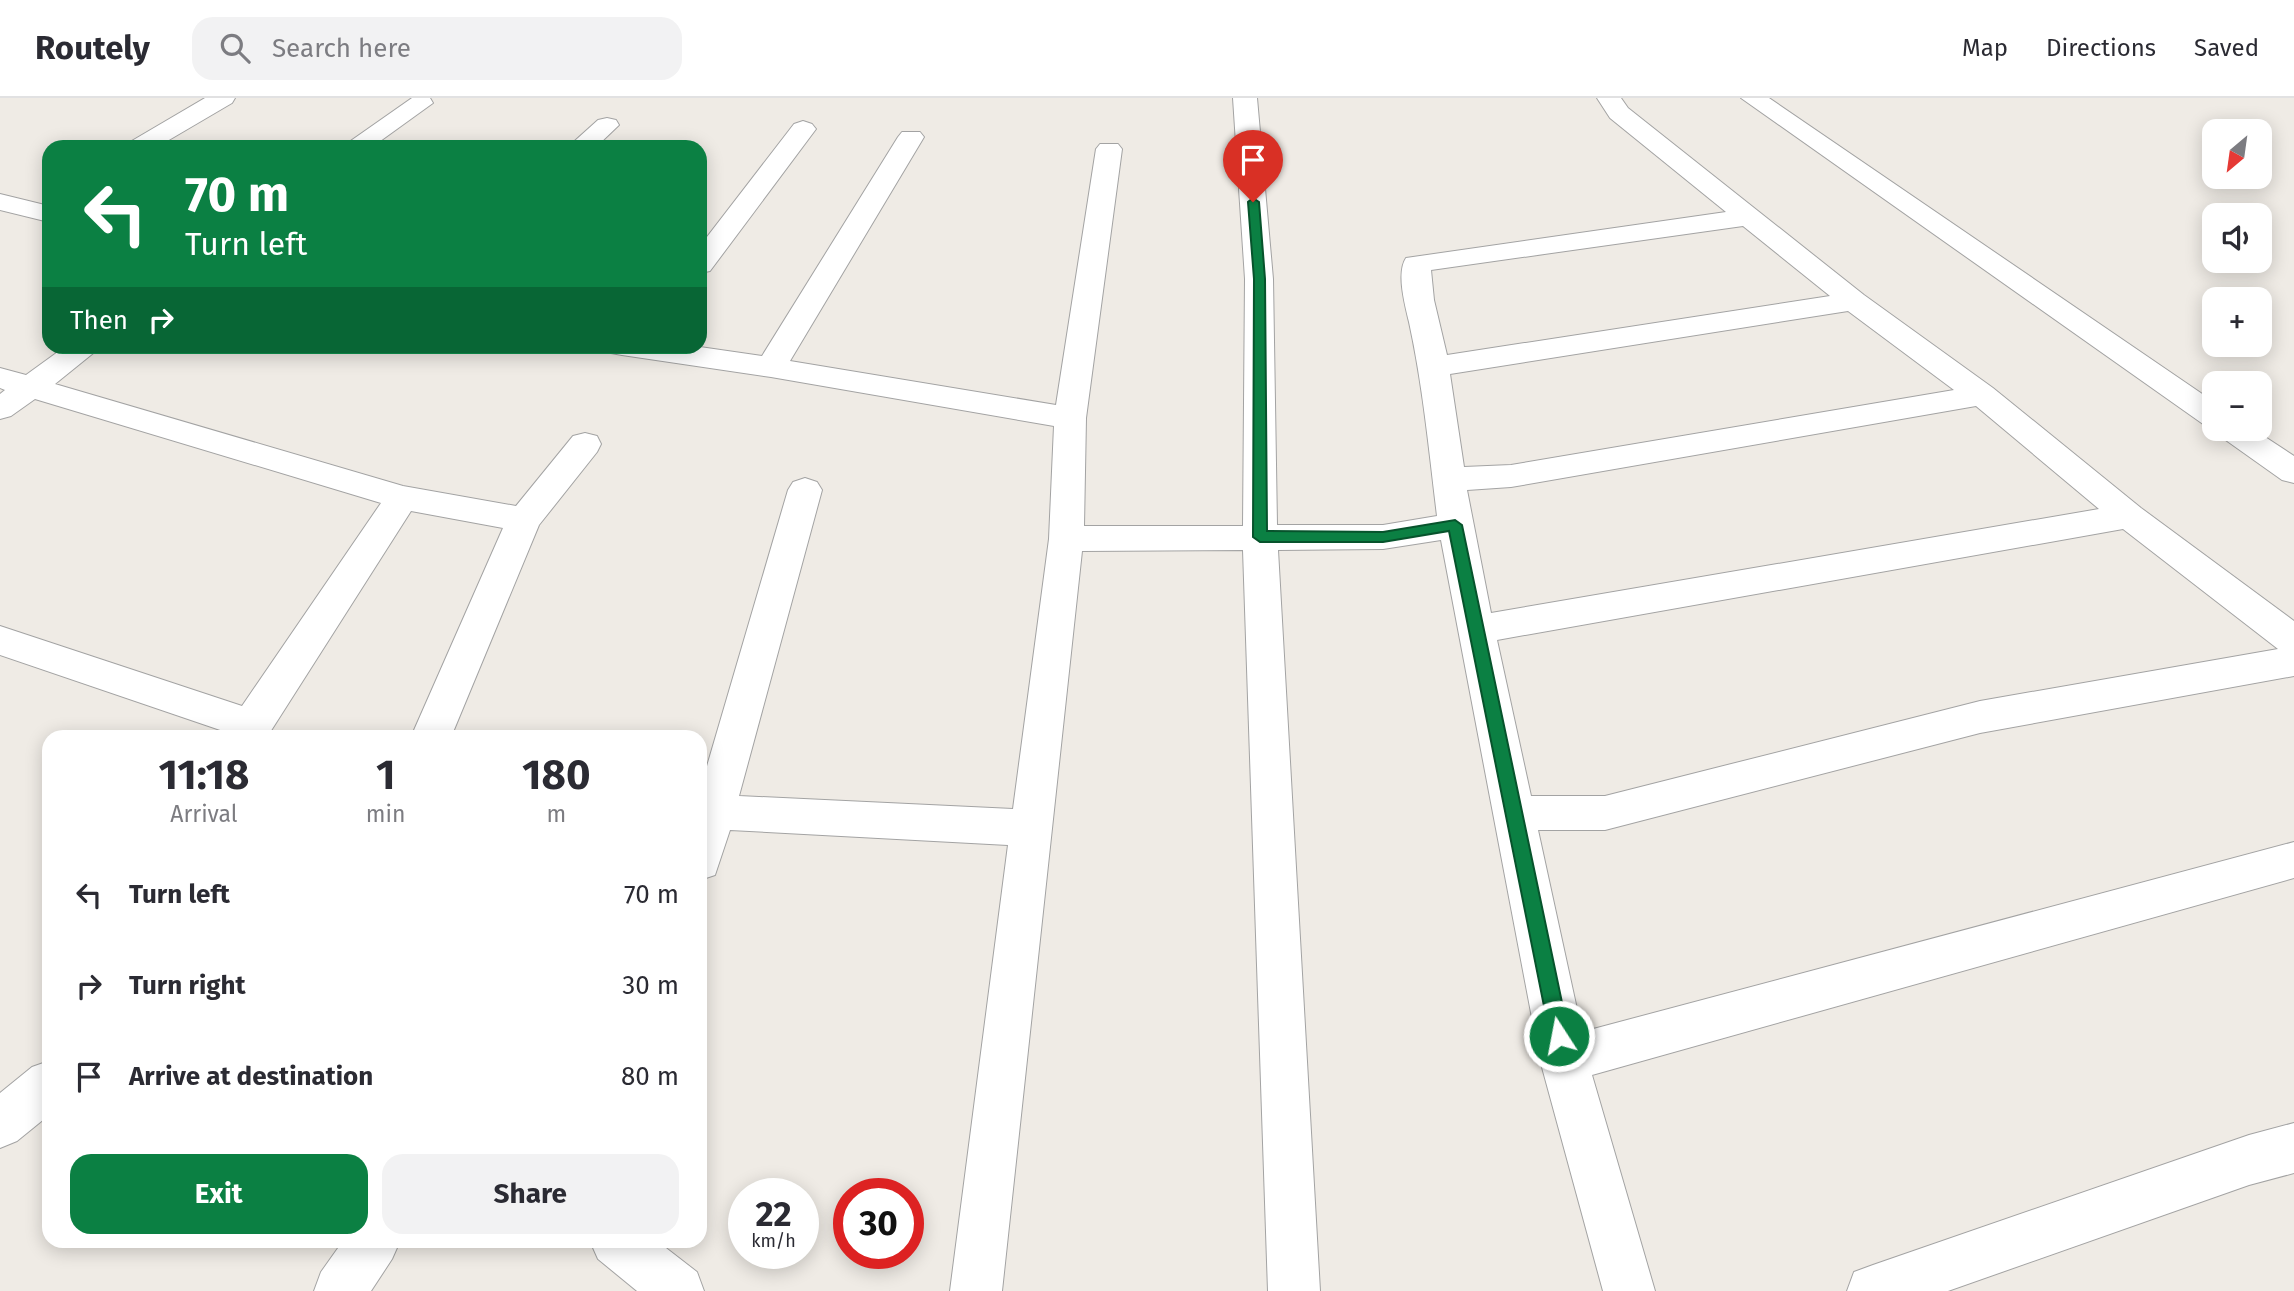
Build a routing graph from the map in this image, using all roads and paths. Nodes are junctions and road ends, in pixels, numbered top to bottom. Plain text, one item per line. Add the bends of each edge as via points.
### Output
1 (223, 98) edge
2 (1245, 98) edge
3 (1609, 98) edge
4 (1753, 98) edge
5 (421, 103) dead end
6 (607, 125) dead end
7 (803, 129) dead end
8 (911, 137) dead end
9 (151, 140) edge
10 (366, 140) edge
11 (589, 140) edge
12 (1108, 149) dead end
13 (0, 202) edge
14 (42, 208) edge
15 (1749, 217) junction
16 (707, 256) edge
17 (1854, 301) junction
18 (76, 354) edge
19 (676, 354) edge
20 (771, 367) junction
21 (1434, 367) junction
22 (0, 378) edge
23 (33, 387) junction
24 (1982, 395) junction
25 (0, 409) edge
26 (2202, 409) edge
27 (1070, 418) junction
28 (2249, 441) edge
29 (585, 444) dead end
30 (2294, 472) edge
31 (1449, 479) junction
32 (805, 490) dead end
33 (402, 498) junction
34 (2129, 516) junction
35 (524, 520) junction
36 (1455, 525) junction
37 (1260, 537) junction
38 (1066, 539) junction
39 (1478, 629) junction
40 (0, 640) edge
41 (2294, 641) edge
42 (2294, 661) edge
43 (246, 730) edge
44 (250, 730) edge
45 (434, 730) edge
46 (707, 811) edge
47 (1516, 813) junction
48 (1032, 828) junction
49 (2294, 860) edge
50 (1564, 1060) junction
51 (42, 1090) edge
52 (0, 1124) edge
53 (2294, 1148) edge
54 (369, 1248) edge
55 (626, 1248) edge
56 (340, 1291) edge
57 (678, 1291) edge
58 (976, 1291) edge
59 (1294, 1291) edge
60 (1629, 1291) edge
61 (1873, 1291) edge

1 - 9 street
2 - 37 street via 1259,279
3 - 15 street via 1619,113
4 - 26 street
5 - 10 street
6 - 11 street
7 - 16 street
8 - 20 street
12 - 27 street
13 - 14 street
15 - 17 street
15 - 21 street via 1416,264
17 - 21 street
17 - 24 street
18 - 23 street
19 - 20 street
20 - 27 street
21 - 31 street
22 - 23 street
23 - 25 street
23 - 33 street
24 - 31 street via 1511,476
24 - 34 street
27 - 38 street
28 - 30 street
29 - 35 street
31 - 36 street
32 - 46 street
33 - 35 street
33 - 44 street
34 - 39 street
34 - 41 street
35 - 45 street
36 - 37 street via 1383,537
36 - 39 street
37 - 38 street
37 - 59 street
38 - 48 street
39 - 47 street
40 - 43 street
42 - 47 street via 1980,717 1605,813
46 - 48 street
47 - 50 street
48 - 58 street
49 - 50 street
50 - 60 street
51 - 52 street
53 - 61 street
54 - 56 street
55 - 57 street

